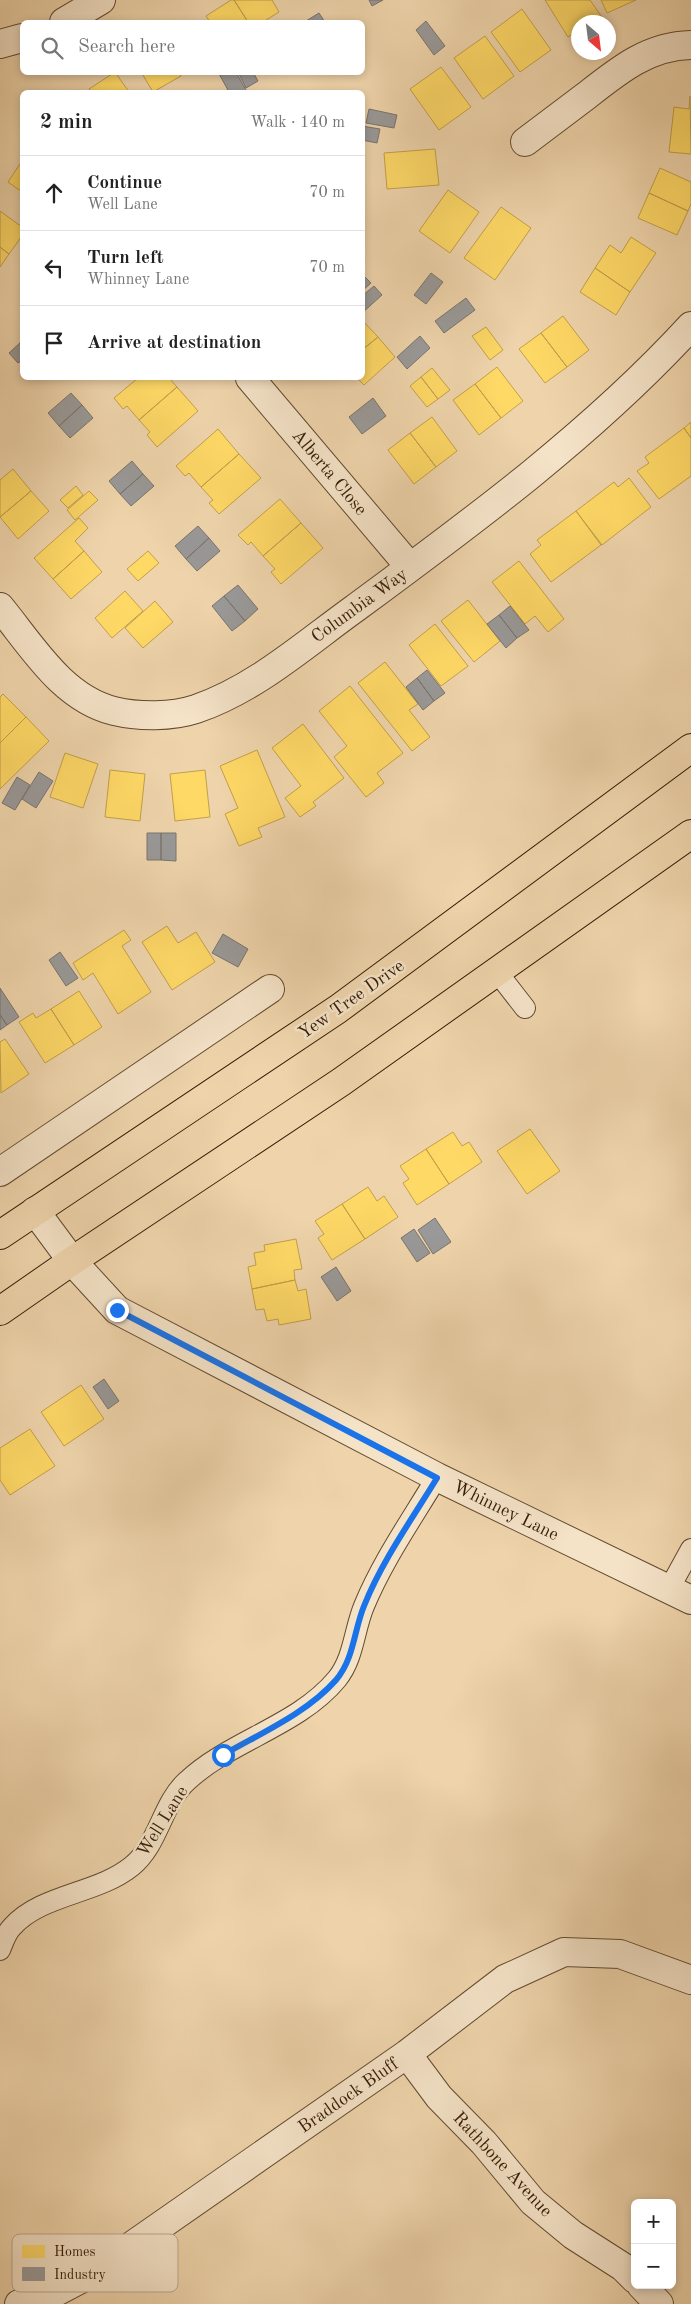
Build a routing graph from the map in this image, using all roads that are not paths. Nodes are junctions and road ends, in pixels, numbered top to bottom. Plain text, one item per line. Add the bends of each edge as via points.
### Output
1 (101, 0) edge
2 (67, 20) edge
3 (691, 46) edge
4 (525, 142) dead end
5 (691, 326) edge
6 (252, 380) edge
7 (410, 567) junction
8 (0, 607) edge
9 (691, 748) edge
10 (691, 834) edge
11 (497, 972) junction
12 (270, 989) dead end
13 (525, 1008) dead end
14 (0, 1172) edge
15 (35, 1211) junction
16 (0, 1234) edge
17 (72, 1261) junction
18 (0, 1311) edge
19 (437, 1478) junction
20 (691, 1549) edge
21 (680, 1594) edge
22 (0, 1950) edge
23 (691, 1980) edge
24 (407, 2054) junction
25 (149, 2234) edge
26 (631, 2275) edge
27 (645, 2289) edge
28 (56, 2292) edge
29 (19, 2304) edge
30 (659, 2304) edge

1 - 2 street
3 - 4 street via 674,46 651,52 630,62
5 - 7 street, Columbia Way via 636,384 574,440
6 - 7 street, Alberta Close
7 - 8 street, Columbia Way via 257,680 181,714 113,711 74,692 57,677
9 - 15 highway, Yew Tree Drive via 338,1009
10 - 11 highway
11 - 13 lane
11 - 17 highway via 341,1082
12 - 14 street
15 - 16 highway, Yew Tree Drive
15 - 17 street, Whinney Lane
17 - 18 highway
17 - 19 street, Whinney Lane via 117,1310
19 - 21 street, Whinney Lane
19 - 22 lane, Well Lane via 378,1576 364,1607 351,1655 338,1678 314,1701 186,1781 145,1854 132,1866 117,1876 24,1915 10,1928
20 - 21 lane
23 - 24 street, Braddock Bluff via 620,1954 564,1952 504,1979
24 - 25 street, Braddock Bluff
24 - 26 street, Rathbone Avenue via 439,2097 484,2143 533,2202 573,2235
27 - 30 street
28 - 29 street, Braddock Bluff

